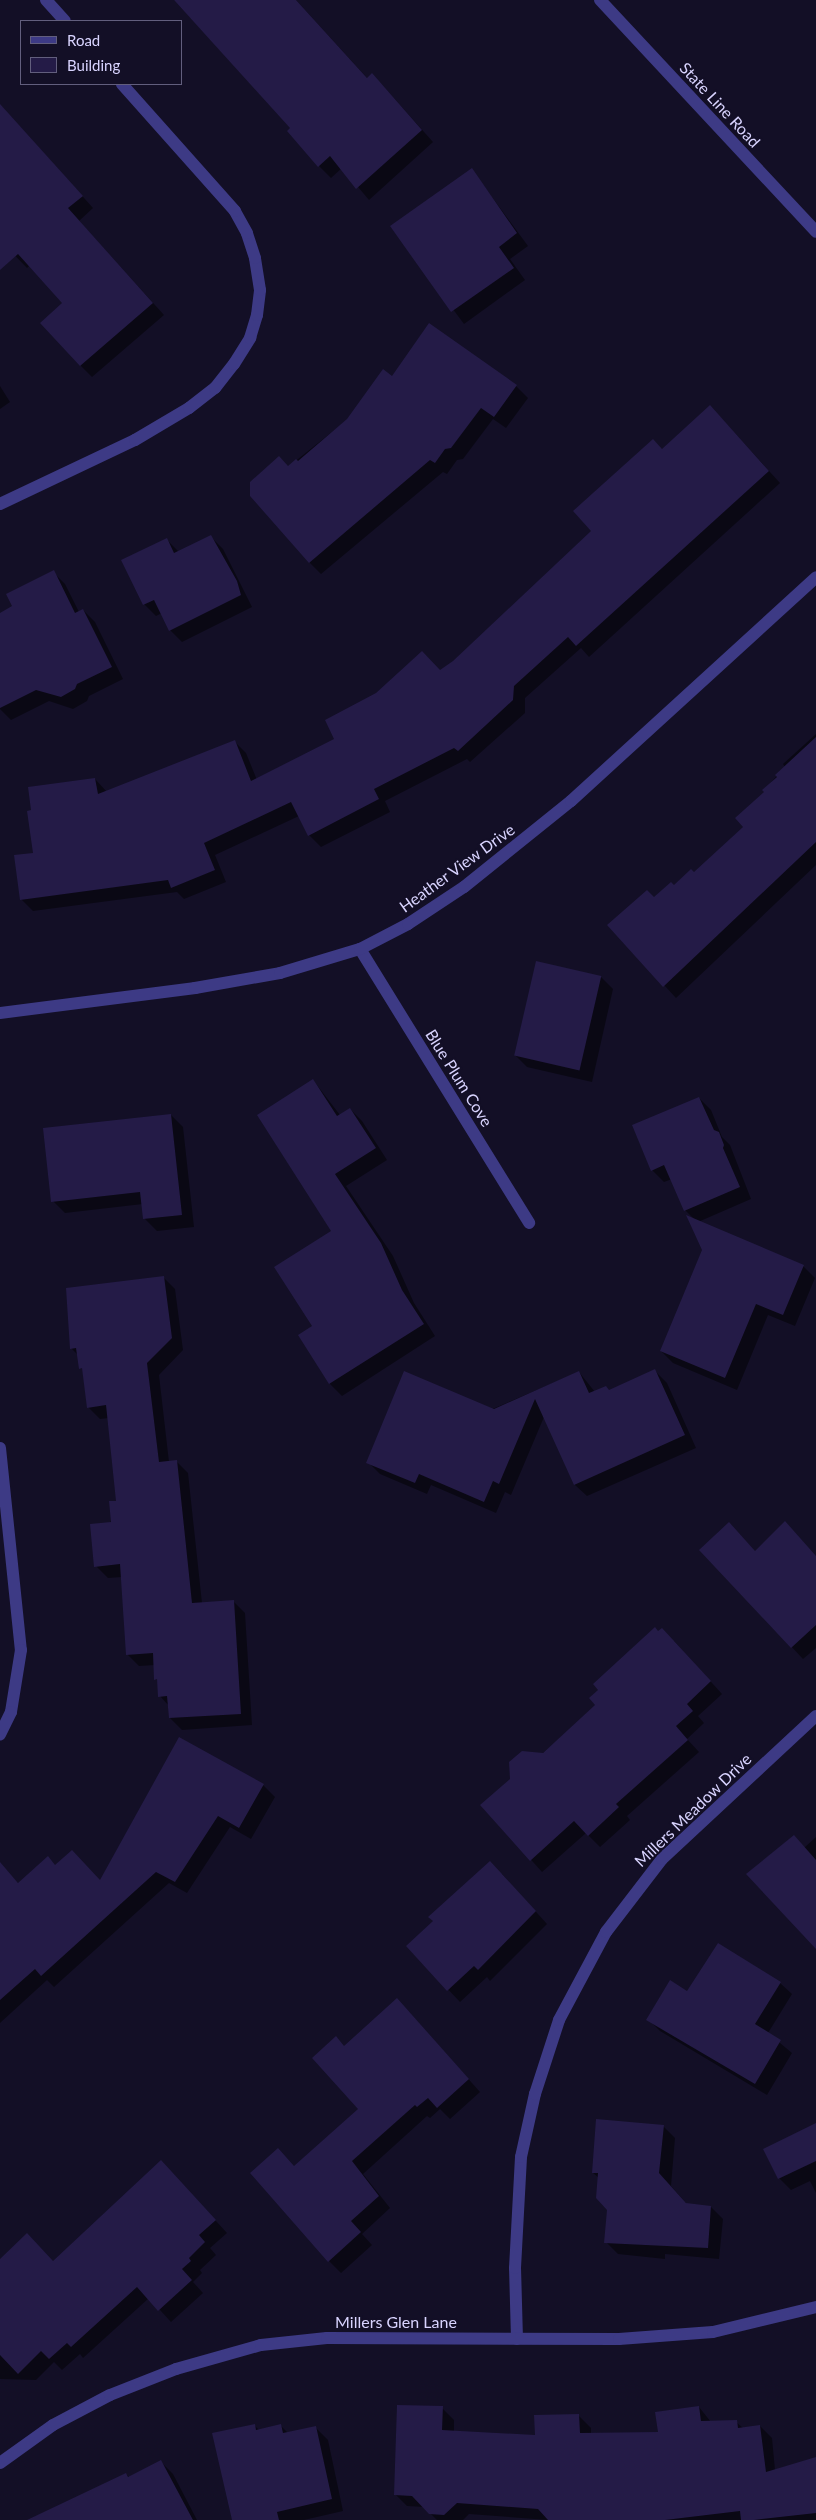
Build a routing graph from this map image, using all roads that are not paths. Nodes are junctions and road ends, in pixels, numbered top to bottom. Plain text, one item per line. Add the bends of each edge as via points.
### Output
1 (46, 0) edge
2 (600, 0) edge
3 (64, 20) edge
4 (123, 85) edge
5 (816, 232) edge
6 (0, 504) edge
7 (816, 577) edge
8 (360, 949) junction
9 (0, 1013) edge
10 (529, 1223) dead end
11 (0, 1448) edge
12 (816, 1716) edge
13 (0, 1735) edge
14 (816, 2307) edge
15 (517, 2339) junction
16 (0, 2463) edge

1 - 3 street
2 - 5 street, State Line Road
4 - 6 street via 235,211 250,241 260,290 250,338 215,388 162,425
7 - 8 street, Heather View Drive via 516,848 408,924
8 - 9 street, Heather View Drive via 261,977
8 - 10 street, Blue Plum Cove
11 - 13 street via 21,1650 12,1712
12 - 15 street, Millers Meadow Drive via 662,1859 606,1932 559,2020 535,2094 521,2157 515,2268
14 - 15 street, Millers Glen Lane via 713,2332 619,2339
15 - 16 street, Millers Glen Lane via 327,2338 261,2345 176,2368 110,2395 53,2425

